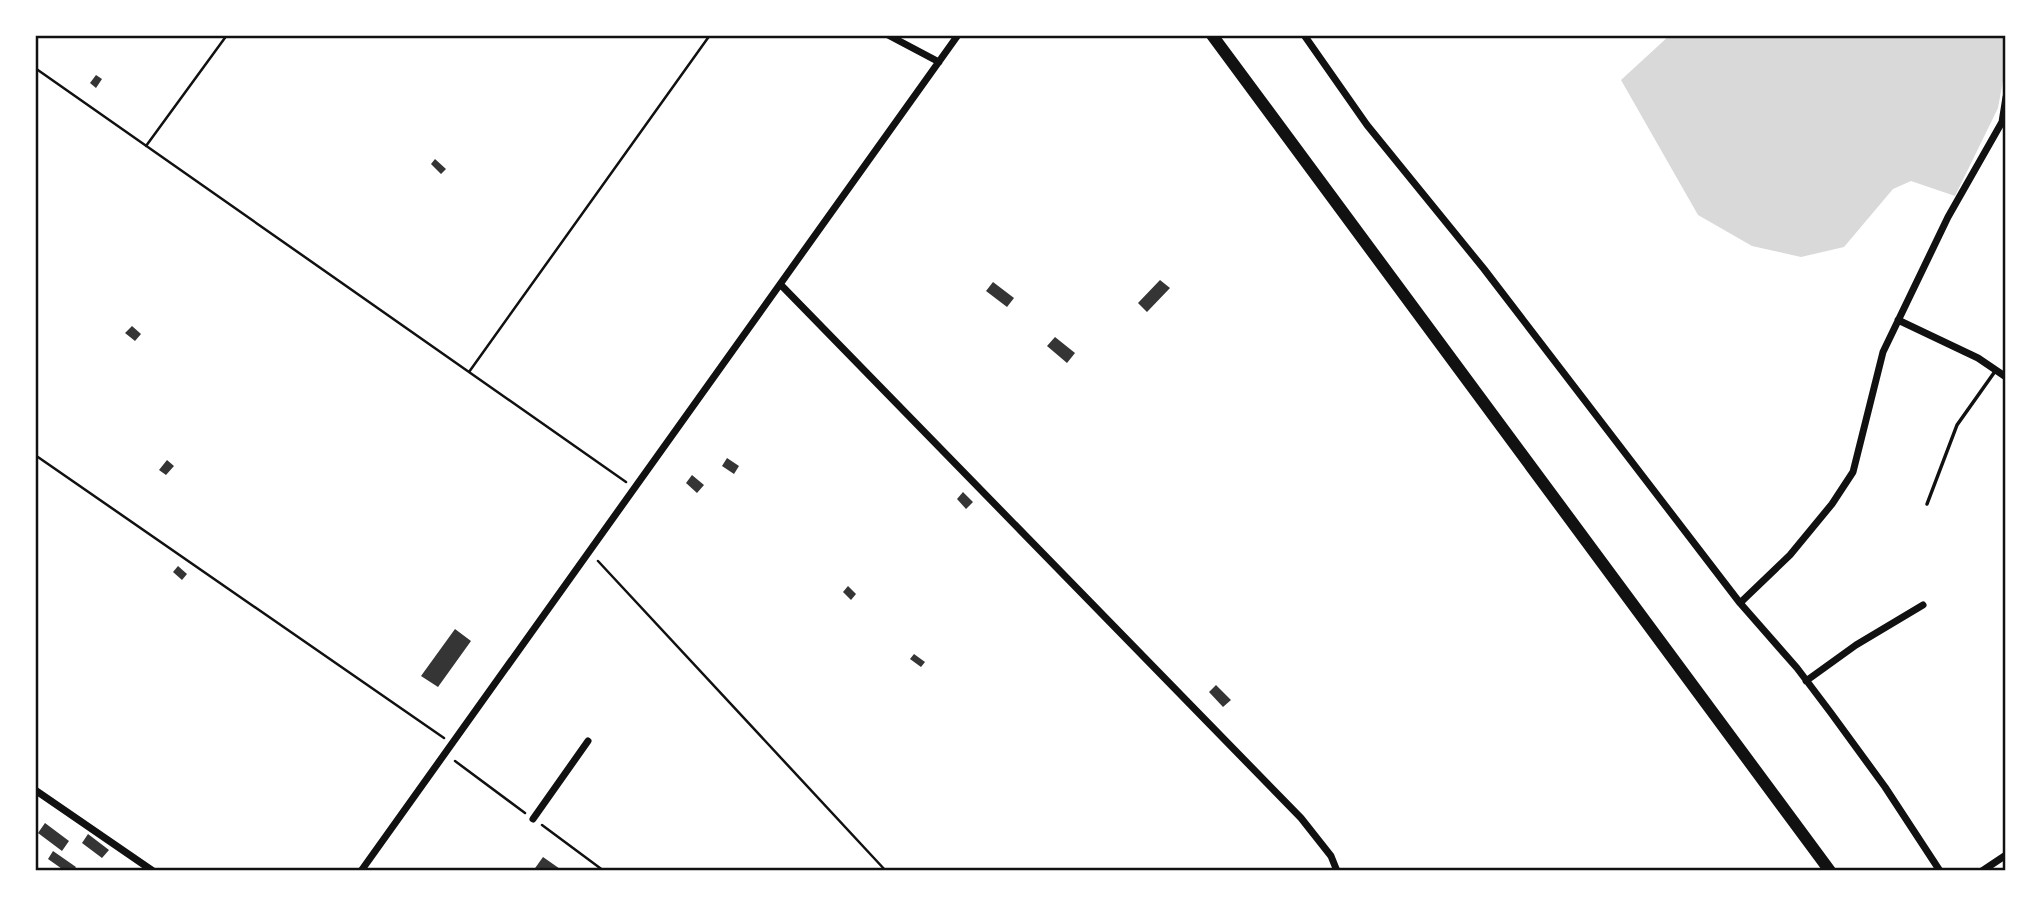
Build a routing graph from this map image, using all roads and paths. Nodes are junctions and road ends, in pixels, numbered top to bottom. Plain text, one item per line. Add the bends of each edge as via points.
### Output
1 (227, 35) edge
2 (710, 35) edge
3 (887, 35) edge
4 (958, 35) edge
5 (1212, 35) edge
6 (1304, 35) edge
7 (939, 62) junction
8 (35, 68) edge
9 (2006, 97) edge
10 (2004, 122) edge
11 (146, 146) junction
12 (782, 285) junction
13 (1898, 320) junction
14 (1996, 370) junction
15 (469, 372) junction
16 (2006, 377) edge
17 (35, 455) edge
18 (636, 489) junction
19 (1927, 504) dead end
20 (590, 553) junction
21 (1741, 603) junction
22 (1923, 605) dead end
23 (1806, 681) junction
24 (588, 741) dead end
25 (453, 744) junction
26 (35, 790) edge
27 (533, 818) dead end
28 (2006, 855) edge
29 (153, 871) edge
30 (362, 871) edge
31 (886, 871) edge
32 (1337, 871) edge
33 (1830, 871) edge
34 (1940, 871) edge
35 (1982, 871) edge

1 - 11 path
2 - 15 path
3 - 7 street
4 - 7 street
5 - 33 main road
6 - 21 street via 1367,125
7 - 12 street
8 - 11 path
9 - 10 street
10 - 13 street via 1948,217
11 - 15 path
12 - 18 street
12 - 32 street via 1301,818
13 - 14 street
13 - 21 street via 1883,352 1853,472 1790,555
14 - 16 street
14 - 19 lane via 1957,425
15 - 18 path
17 - 25 path
18 - 20 street
20 - 25 street
20 - 31 path
21 - 23 street
22 - 23 street
23 - 34 street
24 - 27 street
25 - 30 street
26 - 29 street
28 - 35 street

